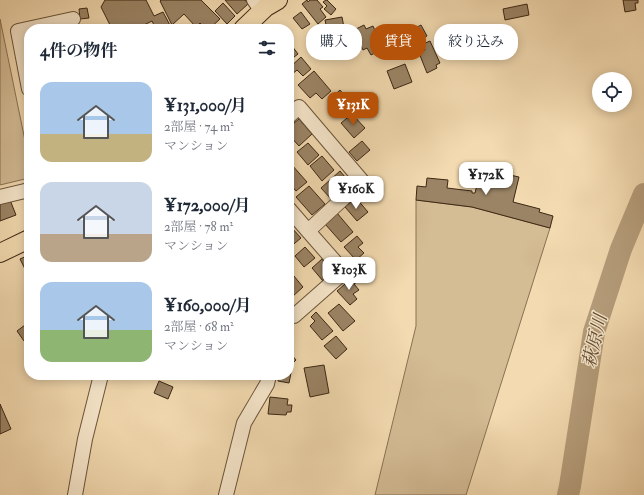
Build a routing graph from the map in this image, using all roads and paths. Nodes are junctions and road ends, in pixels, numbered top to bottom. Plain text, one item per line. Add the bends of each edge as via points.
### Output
1 (278, 0) edge
2 (258, 6) edge
3 (73, 19) dead end
4 (50, 24) edge
5 (246, 24) edge
6 (24, 30) edge
7 (24, 63) edge
8 (294, 111) edge
9 (24, 191) edge
10 (0, 197) edge
11 (294, 215) edge
12 (308, 230) junction
13 (24, 241) edge
14 (0, 253) edge
15 (294, 316) dead end
16 (100, 380) edge
17 (268, 380) edge
18 (74, 495) edge
19 (226, 495) edge

1 - 2 main road via 266,7
2 - 5 main road
3 - 4 street
6 - 7 street via 18,31
8 - 12 street via 298,107 362,181
9 - 10 street
11 - 12 street
12 - 15 street via 344,272
13 - 14 main road
16 - 18 street
17 - 19 street via 244,423

